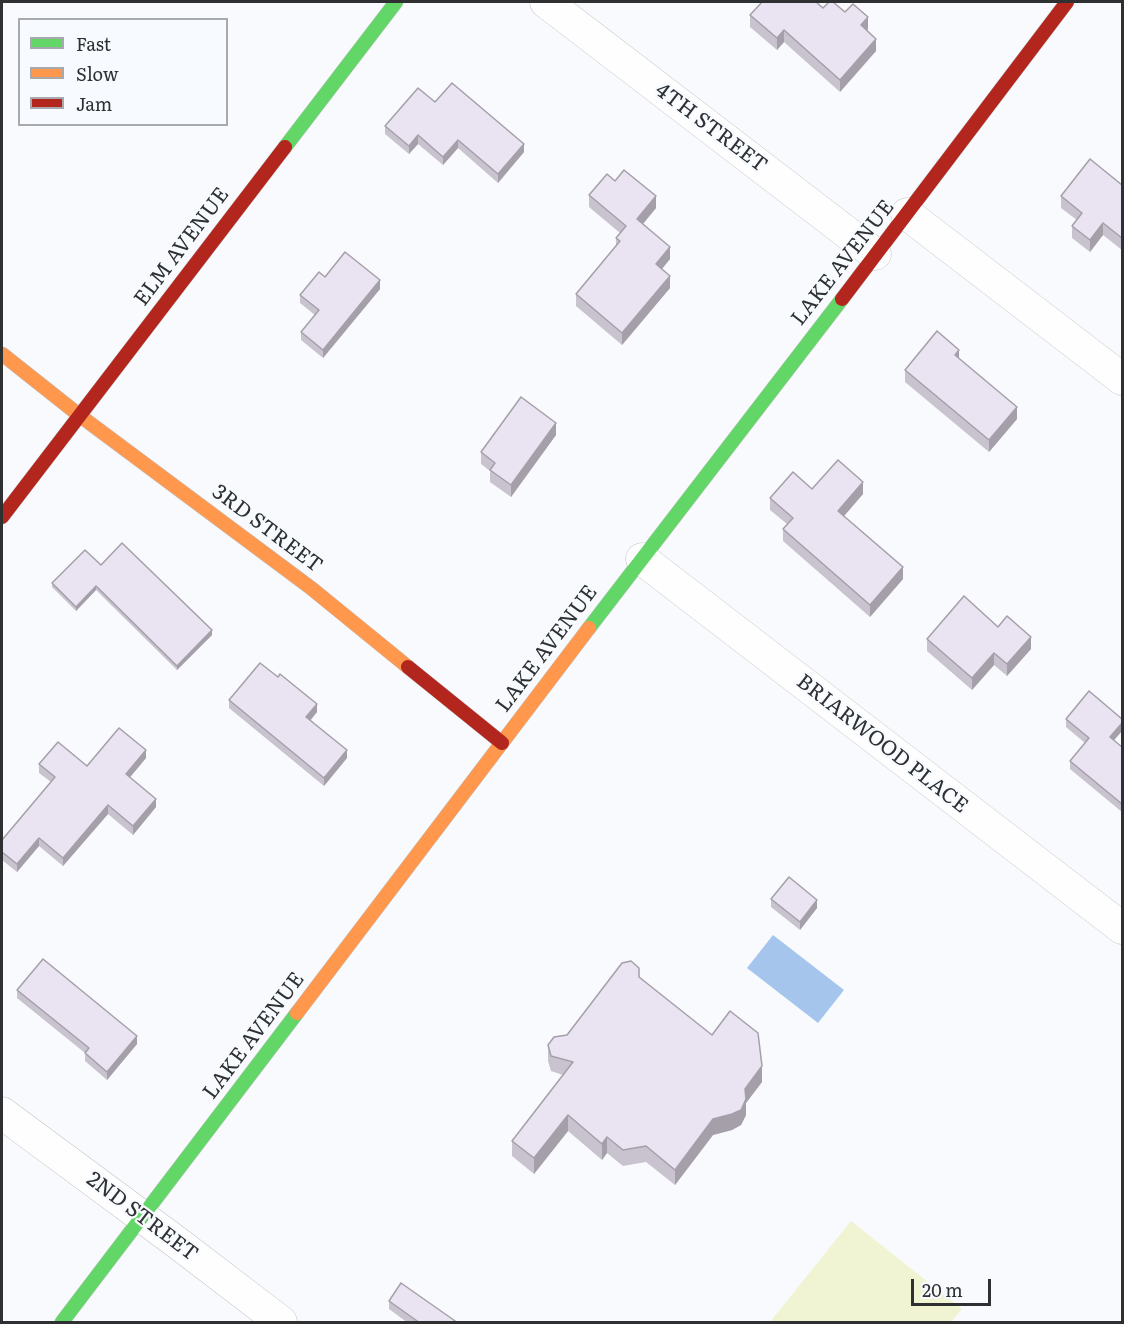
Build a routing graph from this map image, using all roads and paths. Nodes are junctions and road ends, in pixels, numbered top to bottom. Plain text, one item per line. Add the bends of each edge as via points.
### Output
1 (396, 2) edge
2 (546, 2) edge
3 (1067, 2) edge
4 (907, 214) junction
5 (875, 254) junction
6 (2, 354) edge
7 (1122, 379) edge
8 (79, 415) junction
9 (2, 517) edge
10 (642, 559) junction
11 (502, 743) junction
12 (1122, 928) edge
13 (2, 1113) edge
14 (143, 1218) junction
15 (62, 1323) edge
16 (281, 1323) edge

1 - 8 main road, ELM AVENUE
2 - 5 street, 4TH STREET
3 - 4 main road, LAKE AVENUE
4 - 5 main road, LAKE AVENUE
4 - 7 street
5 - 10 main road, LAKE AVENUE
6 - 8 main road, 3RD STREET
8 - 9 main road, ELM AVENUE
8 - 11 main road, 3RD STREET via 311,588
10 - 11 main road, LAKE AVENUE
10 - 12 street, BRIARWOOD PLACE
11 - 14 main road, LAKE AVENUE
13 - 14 street, 2ND STREET
14 - 15 main road, LAKE AVENUE
14 - 16 street, 2ND STREET

